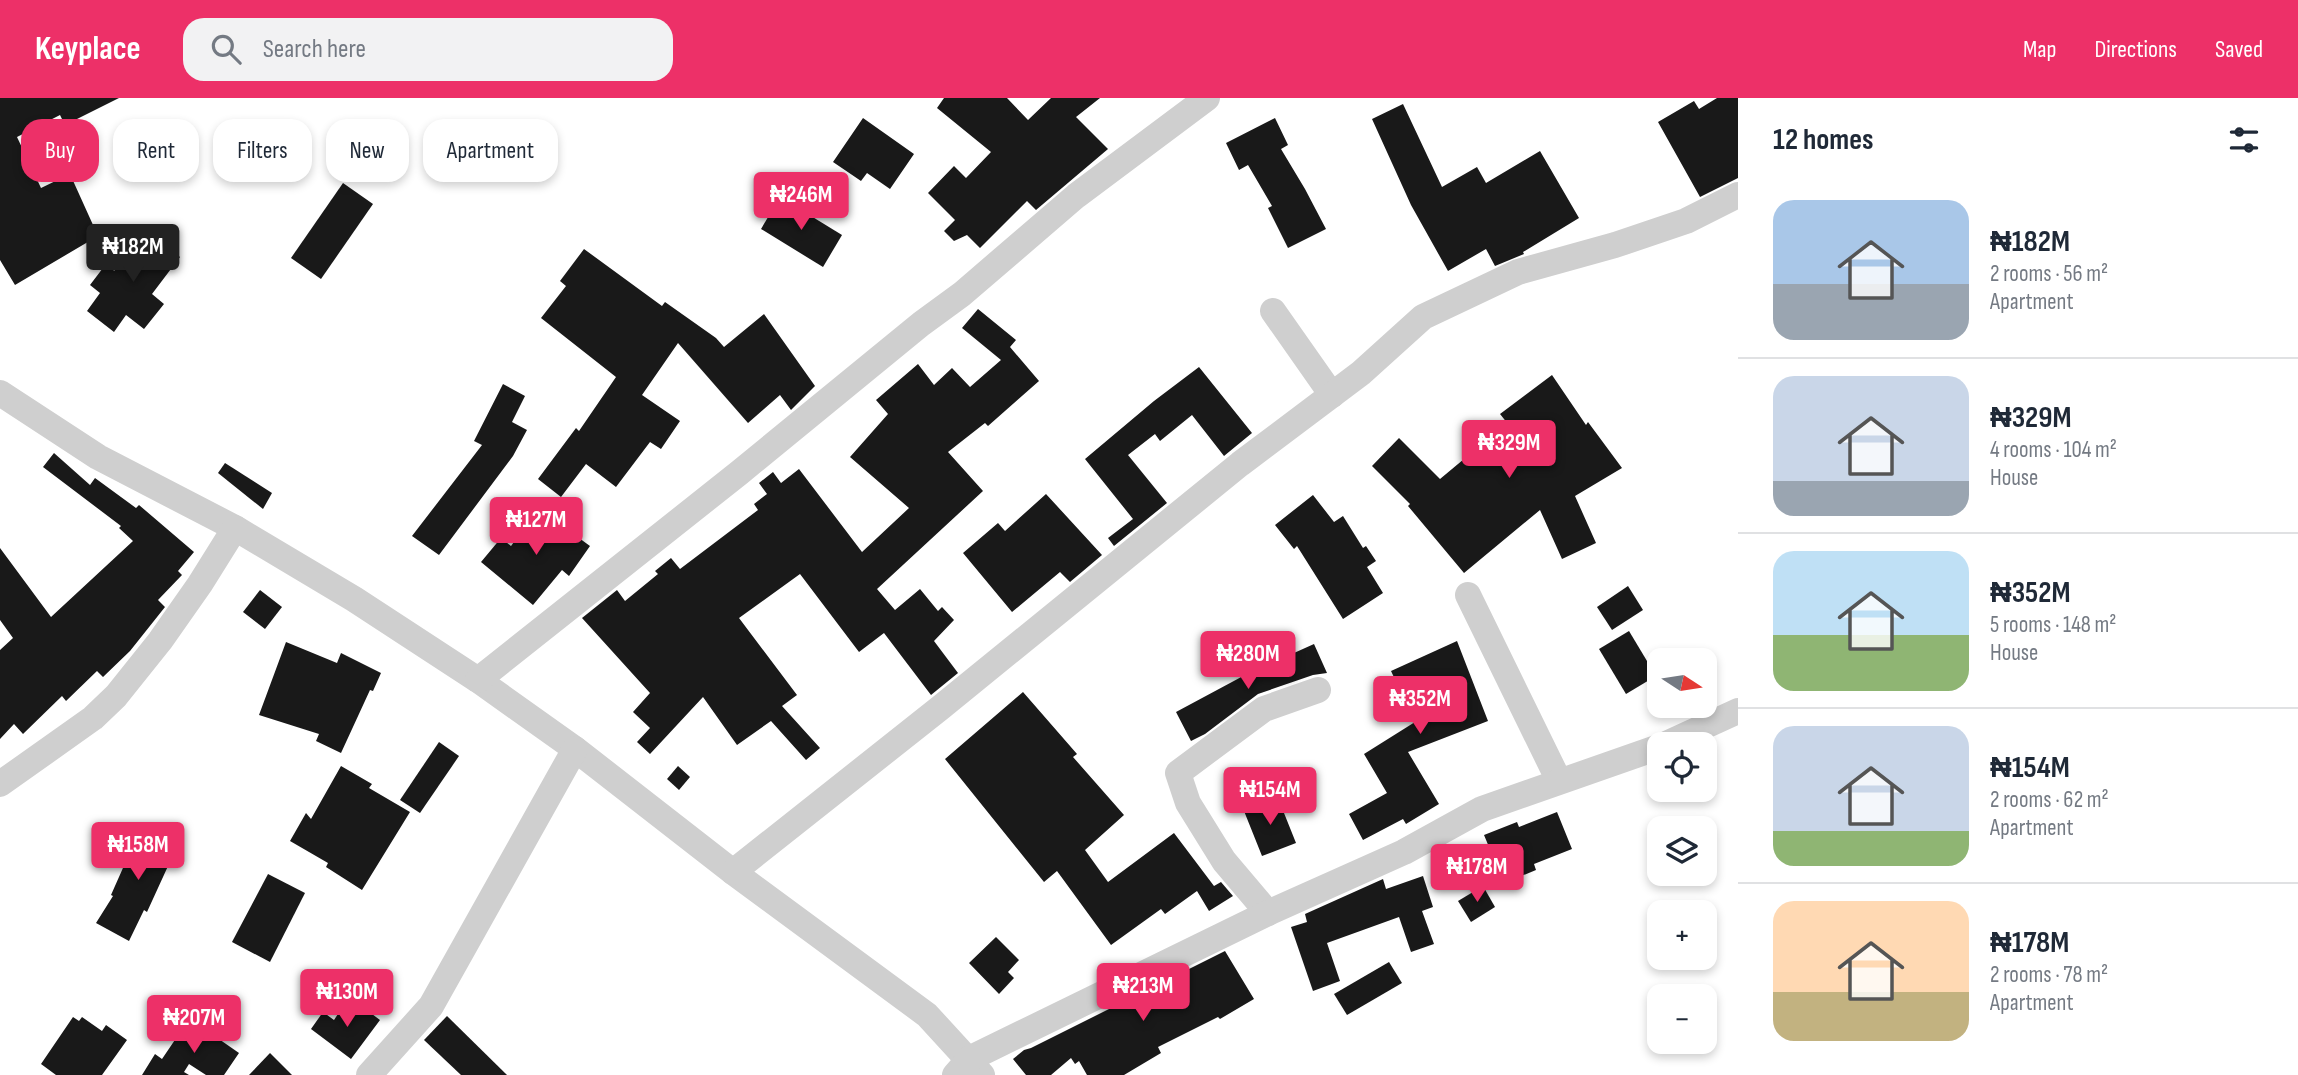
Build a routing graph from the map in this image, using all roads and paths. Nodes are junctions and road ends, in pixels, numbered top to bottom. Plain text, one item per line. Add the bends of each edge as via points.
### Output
1 (1207, 98) edge
2 (1738, 195) edge
3 (1273, 311) dead end
4 (0, 393) edge
5 (1332, 395) junction
6 (235, 528) junction
7 (1468, 595) dead end
8 (478, 680) junction
9 (1318, 690) dead end
10 (1738, 711) edge
11 (1692, 732) edge
12 (575, 750) junction
13 (1647, 751) edge
14 (1559, 781) junction
15 (0, 784) edge
16 (733, 872) junction
17 (1268, 913) junction
18 (969, 1070) edge
19 (369, 1075) edge

1 - 8 street via 1076,196 962,294
2 - 5 street via 1686,221 1518,272 1423,317
3 - 5 street
4 - 6 street via 98,457
5 - 16 street
6 - 8 street
6 - 15 street via 184,607 116,696 93,718
7 - 14 street
8 - 12 street
9 - 17 street via 1264,709 1178,773 1188,803 1224,861
10 - 11 street
12 - 16 street
12 - 19 street via 431,1006
13 - 14 street
14 - 17 street via 1482,809 1404,852
16 - 18 street via 926,1015
17 - 18 street

